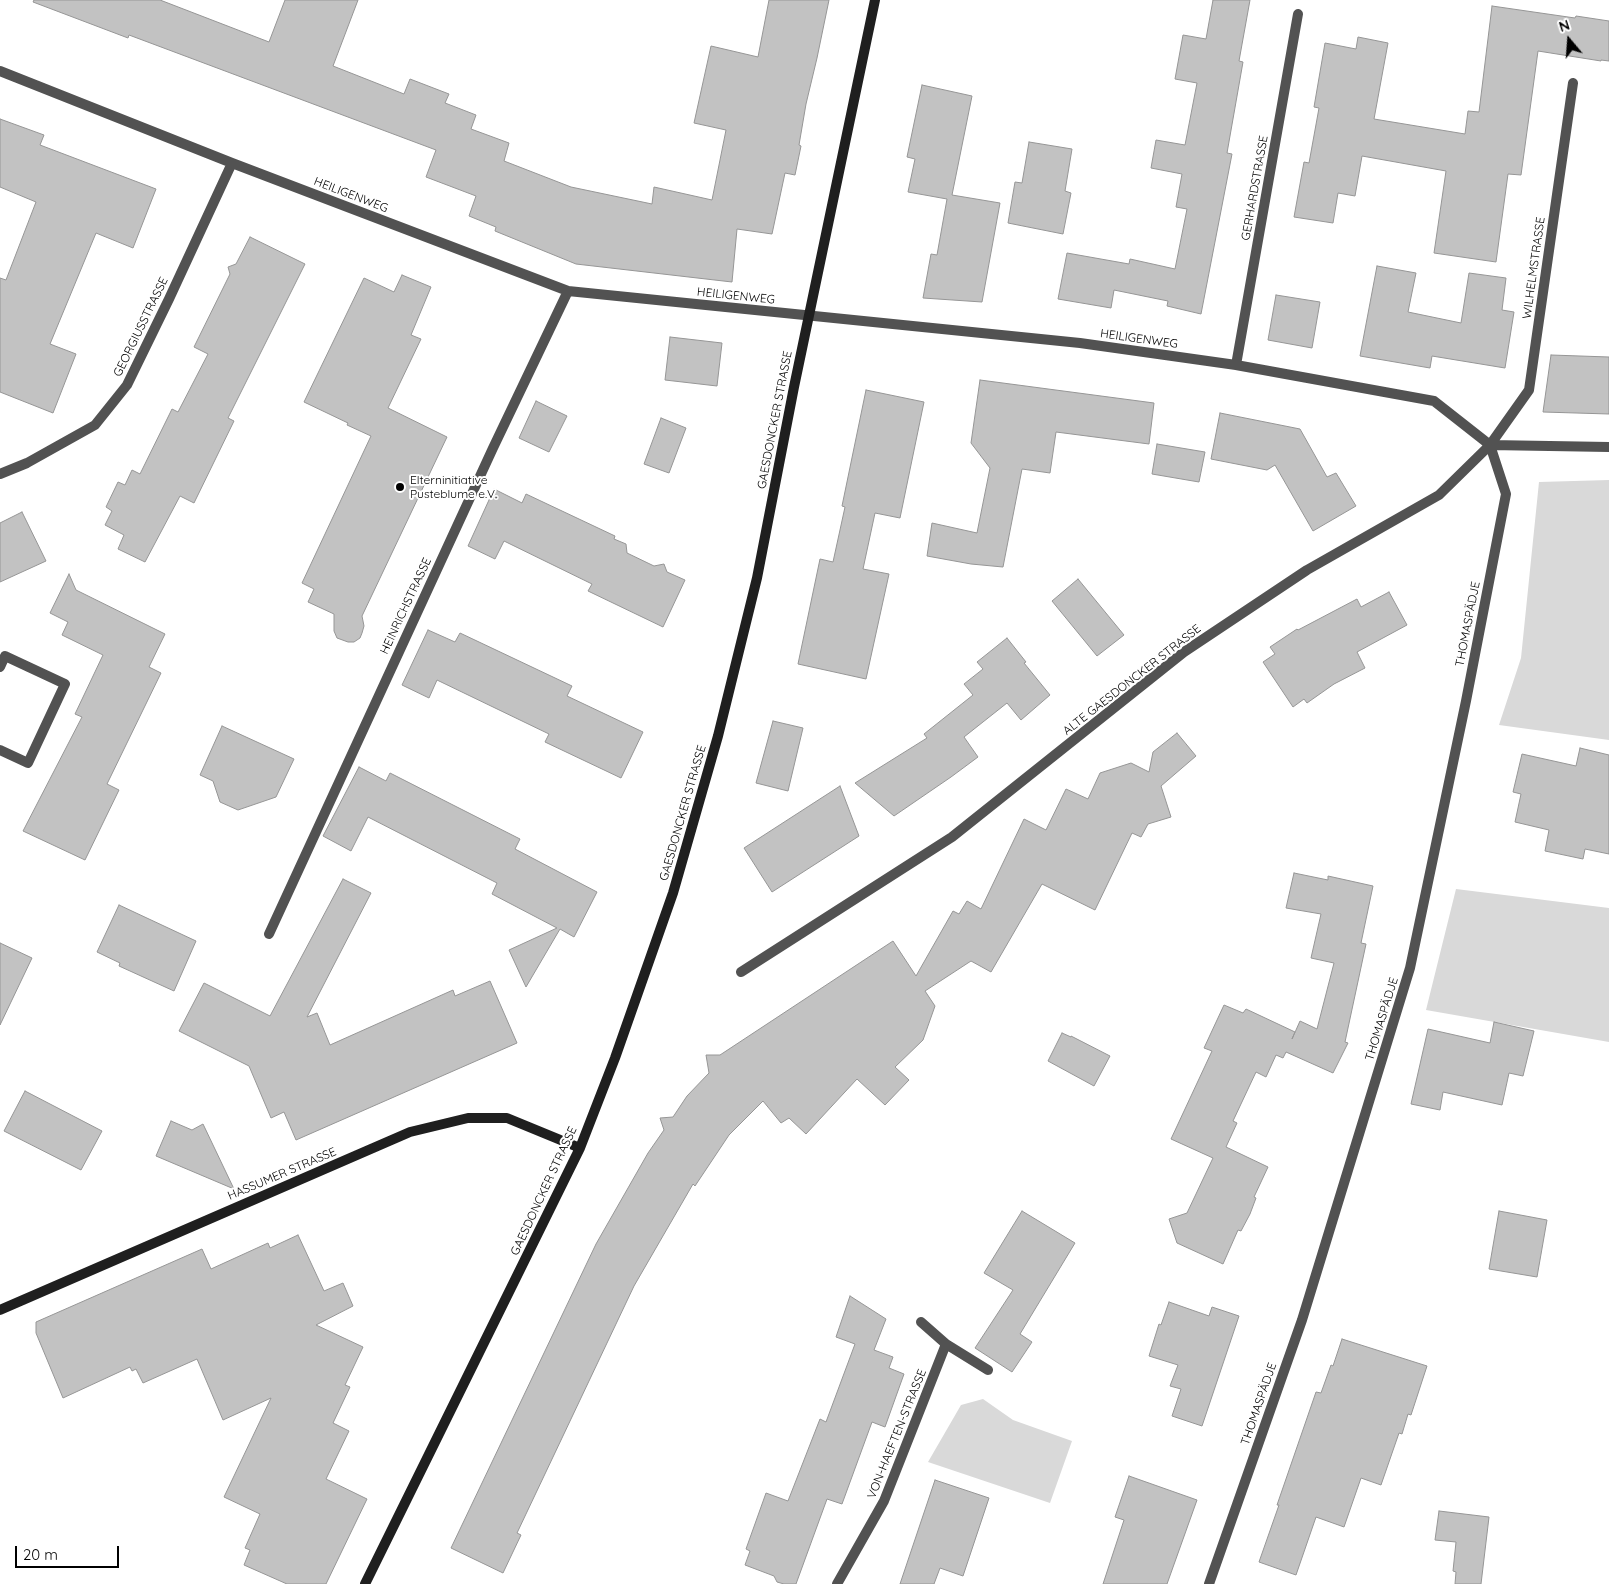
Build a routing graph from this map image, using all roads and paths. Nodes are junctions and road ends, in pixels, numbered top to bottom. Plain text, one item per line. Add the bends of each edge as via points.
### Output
1 (875, 0) edge
2 (1298, 14) dead end
3 (0, 71) edge
4 (1573, 83) dead end
5 (232, 163) junction
6 (568, 291) junction
7 (809, 316) junction
8 (1236, 365) junction
9 (1490, 445) junction
10 (1609, 447) edge
11 (0, 474) edge
12 (0, 667) edge
13 (0, 750) edge
14 (269, 934) dead end
15 (741, 972) dead end
16 (580, 1148) junction
17 (0, 1310) edge
18 (921, 1322) dead end
19 (946, 1344) junction
20 (988, 1370) dead end
21 (366, 1584) edge
22 (837, 1584) edge
23 (1209, 1584) edge

1 - 7 main road, GAESDONCKER STRASSE
2 - 8 street, GERHARDSTRASSE
3 - 5 street, HEILIGENWEG
4 - 9 street, WILHELMSTRASSE via 1529,390
5 - 6 street, HEILIGENWEG
5 - 11 street, GEORGIUSSTRASSE via 127,385 95,424
6 - 7 street, HEILIGENWEG
6 - 14 street, HEINRICHSTRASSE
7 - 8 street, HEILIGENWEG via 1080,343
7 - 16 main road, GAESDONCKER STRASSE via 757,578 718,736 673,893
8 - 9 street, HEILIGENWEG via 1434,401
9 - 10 street
9 - 15 street, ALTE GAESDONCKER STRASSE via 1439,495 1307,570 1184,652 952,837
9 - 23 street, THOMASPÄDJE via 1506,494 1410,968 1302,1320
12 - 13 street via 5,656 65,684 28,763
16 - 17 main road, HASSUMER STRASSE via 507,1118 468,1118 410,1132
16 - 21 main road, GAESDONCKER STRASSE
18 - 19 street
19 - 20 street
19 - 22 street, VON-HAEFTEN-STRASSE via 884,1501

